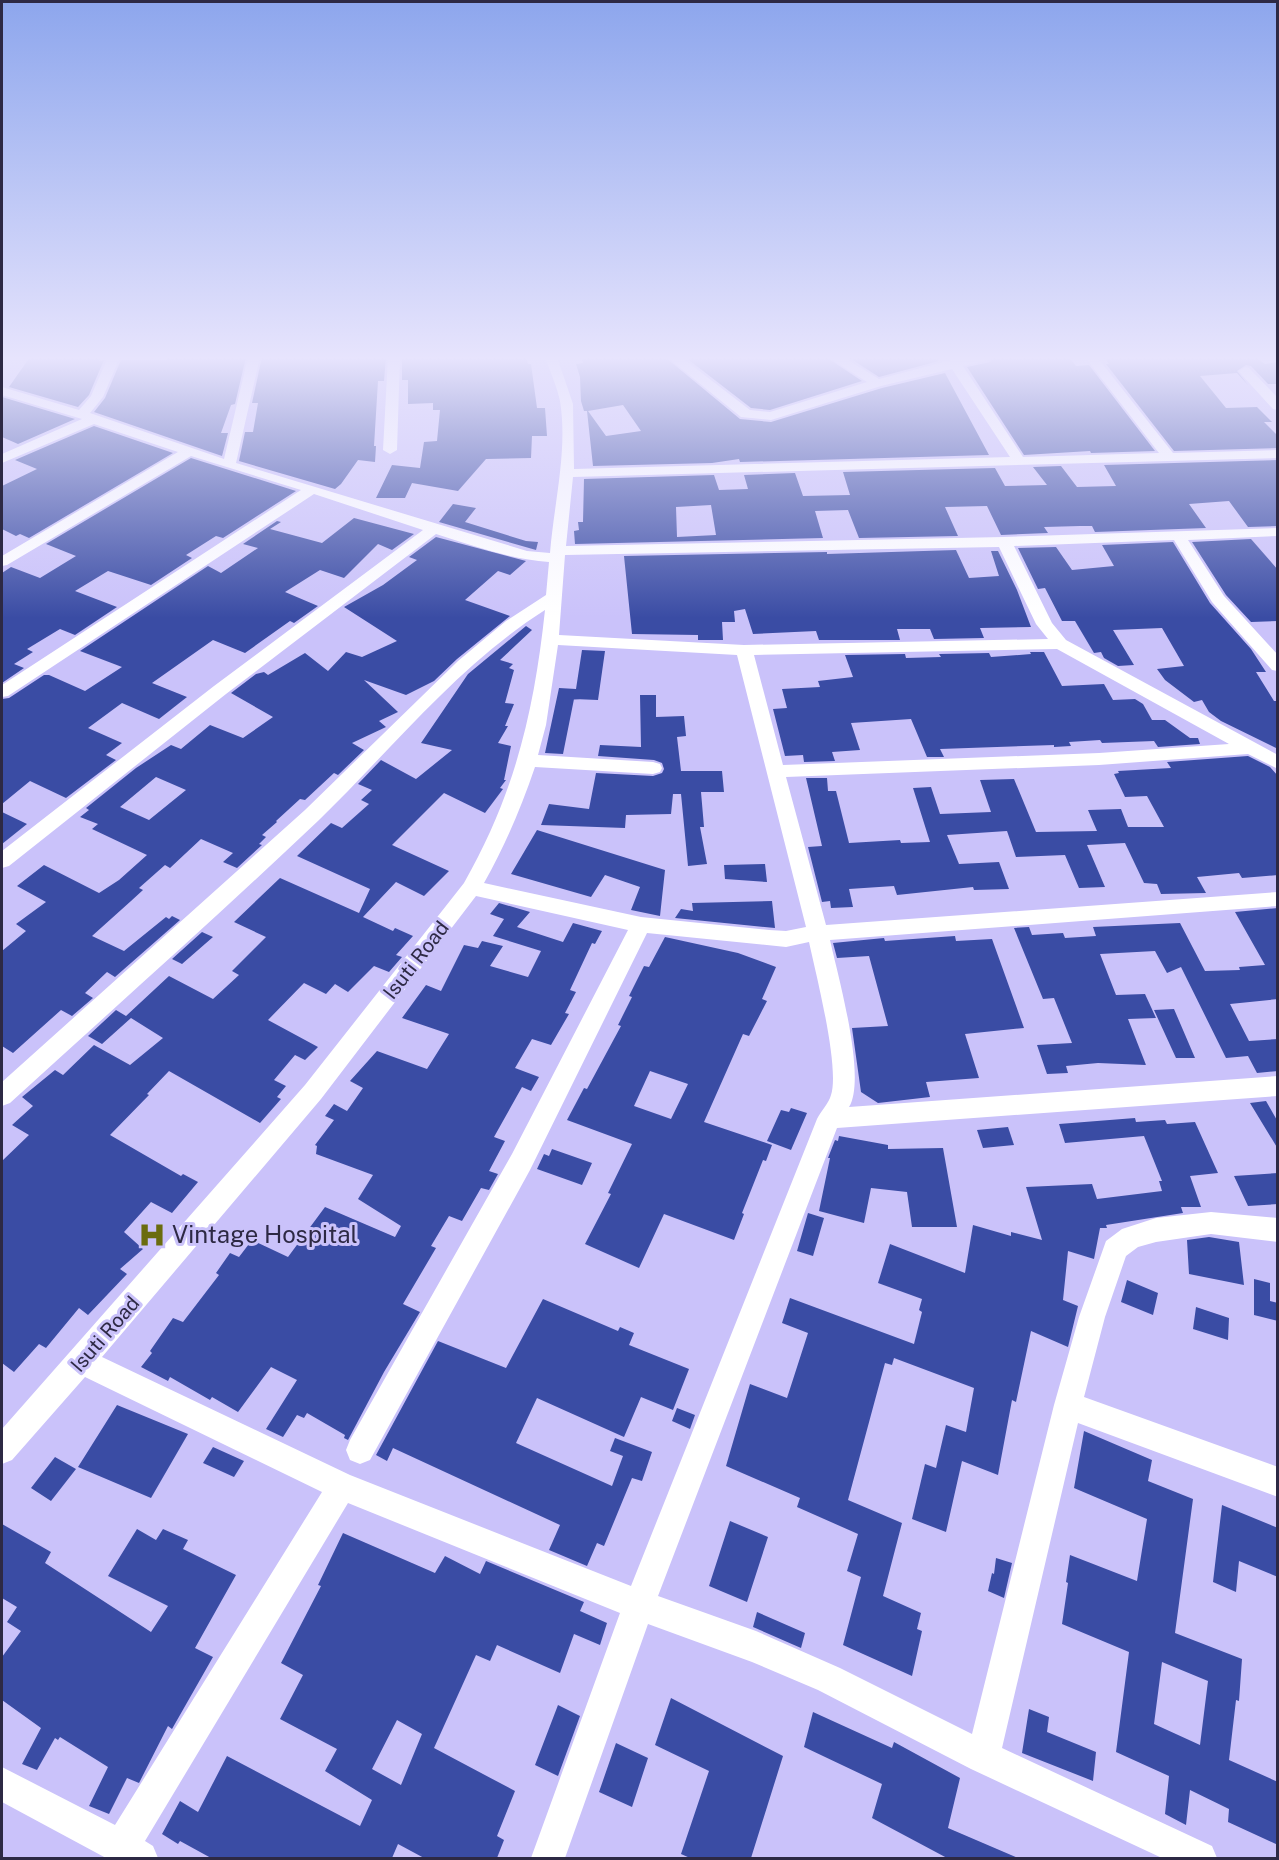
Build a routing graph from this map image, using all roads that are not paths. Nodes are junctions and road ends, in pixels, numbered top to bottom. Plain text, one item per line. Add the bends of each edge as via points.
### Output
1 (33, 444) edge
2 (166, 444) edge
3 (235, 444) edge
4 (390, 444) edge
5 (567, 444) edge
6 (1008, 444) edge
7 (1159, 444) edge
8 (390, 450) dead end
9 (190, 452) junction
10 (1278, 454) edge
11 (1169, 457) junction
12 (2, 459) edge
13 (1019, 461) junction
14 (230, 465) junction
15 (567, 473) junction
16 (312, 489) junction
17 (434, 529) junction
18 (1278, 532) edge
19 (1179, 537) junction
20 (1004, 542) junction
21 (558, 555) junction
22 (2, 562) edge
23 (553, 598) junction
24 (550, 640) junction
25 (1060, 644) junction
26 (744, 650) junction
27 (1278, 666) edge
28 (2, 692) edge
29 (1250, 748) junction
30 (529, 761) junction
31 (1278, 763) edge
32 (653, 768) dead end
33 (777, 771) junction
34 (2, 861) edge
35 (471, 888) junction
36 (1278, 899) edge
37 (641, 925) junction
38 (818, 933) junction
39 (1278, 1086) edge
40 (2, 1096) edge
41 (829, 1119) junction
42 (1278, 1230) edge
43 (81, 1361) junction
44 (1068, 1405) junction
45 (2, 1449) edge
46 (360, 1450) dead end
47 (1278, 1482) edge
48 (342, 1486) junction
49 (639, 1605) junction
50 (983, 1757) junction
51 (2, 1784) edge
52 (131, 1853) edge
53 (548, 1858) edge
54 (1200, 1858) edge

1 - 12 street
2 - 9 street
3 - 14 street
4 - 8 street
5 - 15 street, Isuti Road
6 - 13 street
7 - 11 street
9 - 14 street
9 - 22 street
10 - 11 street
11 - 13 street
13 - 15 street
14 - 16 street
15 - 21 street, Isuti Road
16 - 17 street
16 - 28 street
17 - 21 street via 527,556
17 - 34 street
18 - 19 street
19 - 20 street
19 - 27 street via 1218,599
20 - 21 street
20 - 25 street via 1044,624
21 - 23 street, Isuti Road
23 - 24 street, Isuti Road
23 - 40 street via 512,624 464,665 312,814
24 - 26 street
24 - 30 street, Isuti Road via 540,718
25 - 26 street
25 - 29 street
26 - 33 street
29 - 31 street
29 - 33 street via 1099,759
30 - 32 street
30 - 35 street, Isuti Road via 494,852
33 - 38 street
35 - 37 street
35 - 43 street, Isuti Road via 313,1092
36 - 38 street
37 - 38 street via 786,939
37 - 46 street via 521,1162
38 - 41 street via 844,1072 843,1097
39 - 41 street
41 - 49 street
42 - 44 street via 1211,1223 1156,1230 1131,1237 1115,1249
43 - 45 street, Isuti Road
43 - 48 street
44 - 47 street
44 - 50 street
48 - 49 street
48 - 52 street
49 - 50 street via 756,1647 829,1679
49 - 53 street
50 - 54 street
51 - 52 street

